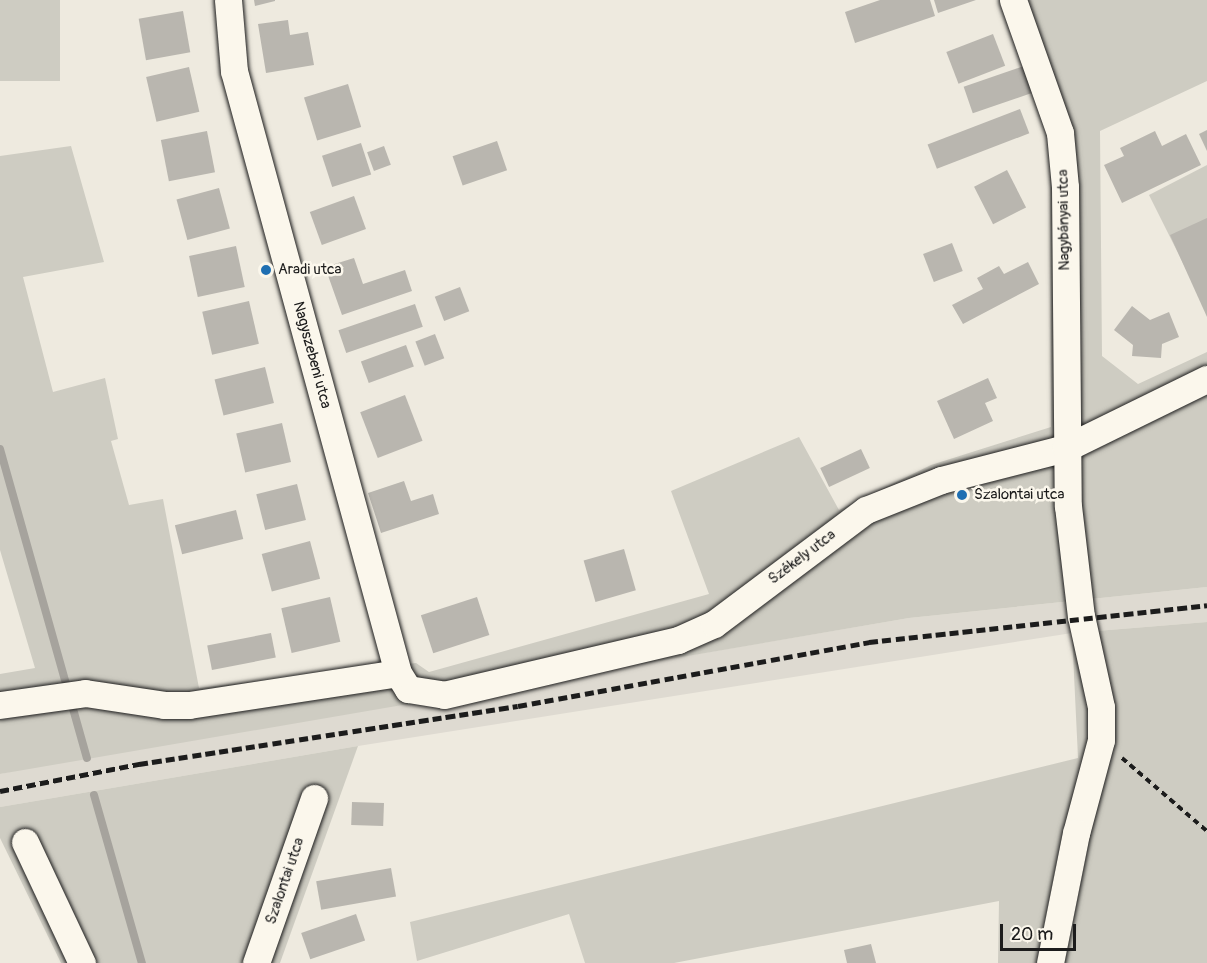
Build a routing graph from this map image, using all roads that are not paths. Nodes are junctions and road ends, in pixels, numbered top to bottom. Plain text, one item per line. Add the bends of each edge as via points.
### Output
1 (228, 0) edge
2 (1013, 0) edge
3 (1207, 379) edge
4 (1066, 448) junction
5 (398, 673) junction
6 (0, 705) edge
7 (314, 798) dead end
8 (25, 842) dead end
9 (82, 963) edge
10 (256, 963) edge
11 (1050, 963) edge

1 - 5 street, Nagyszebeni utca via 234,71
2 - 4 street, Nagybányai utca via 1060,133 1065,186
3 - 4 street, Székely utca
4 - 5 street, Székely utca via 941,480 866,510 714,624 678,640 444,695 408,689
4 - 11 street via 1080,605 1101,707 1101,741 1076,833
5 - 6 street via 189,705 85,693 48,695
7 - 10 street, Szalontai utca
8 - 9 street

